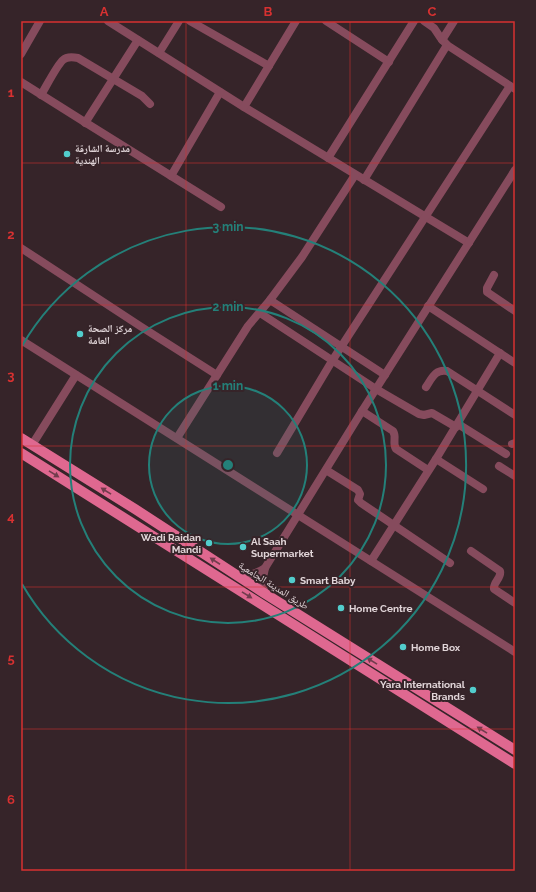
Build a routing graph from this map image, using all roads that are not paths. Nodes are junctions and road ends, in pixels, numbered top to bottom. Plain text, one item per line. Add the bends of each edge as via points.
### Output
1 (40, 21) edge
2 (108, 21) edge
3 (179, 21) edge
4 (190, 21) edge
5 (296, 21) edge
6 (326, 21) edge
7 (414, 21) edge
8 (424, 21) edge
9 (454, 21) edge
10 (138, 40) junction
11 (445, 42) junction
12 (22, 52) edge
13 (159, 53) junction
14 (389, 62) junction
15 (269, 66) junction
16 (113, 78) junction
17 (21, 82) edge
18 (512, 88) edge
19 (220, 92) junction
20 (41, 95) junction
21 (150, 104) dead end
22 (244, 107) junction
23 (85, 123) junction
24 (328, 158) junction
25 (515, 170) edge
26 (355, 175) junction
27 (171, 176) junction
28 (364, 180) junction
29 (221, 207) dead end
30 (425, 216) junction
31 (469, 243) junction
32 (21, 248) edge
33 (494, 275) dead end
34 (270, 300) junction
35 (428, 306) junction
36 (515, 311) edge
37 (260, 313) junction
38 (21, 340) edge
39 (341, 346) junction
40 (500, 353) junction
41 (332, 361) junction
42 (515, 363) edge
43 (385, 374) junction
44 (76, 375) junction
45 (217, 375) junction
46 (426, 388) dead end
47 (376, 389) junction
48 (478, 390) junction
49 (362, 411) junction
50 (515, 414) edge
51 (457, 425) junction
52 (21, 438) edge
53 (177, 438) junction
54 (32, 445) junction
55 (21, 453) edge
56 (277, 453) dead end
57 (506, 454) dead end
58 (436, 459) junction
59 (499, 466) dead end
60 (326, 470) junction
61 (428, 470) junction
62 (515, 476) edge
63 (483, 489) dead end
64 (298, 516) junction
65 (393, 525) junction
66 (472, 552) dead end
67 (371, 561) junction
68 (450, 563) dead end
69 (265, 568) junction
70 (238, 576) junction
71 (264, 593) junction
72 (515, 603) edge
73 (514, 649) edge
74 (515, 750) edge
75 (515, 764) edge

1 - 12 street
2 - 10 street
3 - 13 street
4 - 15 street
5 - 15 street
6 - 14 street
7 - 14 street
8 - 11 street via 434,28
9 - 11 street
10 - 13 street
10 - 16 street
11 - 18 street
11 - 28 street
13 - 19 street
14 - 24 street
15 - 22 street
16 - 20 street via 78,58 70,57 62,60
16 - 21 street
16 - 23 street
17 - 20 street
18 - 30 street
19 - 22 street
19 - 27 street
20 - 23 street
22 - 24 street
23 - 27 street
24 - 26 street
25 - 31 street
26 - 28 street
26 - 34 street via 302,257
27 - 29 street
28 - 30 street
30 - 31 street
30 - 39 street
31 - 35 street
32 - 45 street
33 - 36 street via 487,292
34 - 37 street
34 - 39 street
35 - 40 street
35 - 43 street
37 - 41 street
37 - 45 street via 248,326
38 - 44 street
39 - 41 street
39 - 43 street
40 - 42 street
40 - 48 street
41 - 47 street
41 - 56 street
43 - 47 street
44 - 53 street
44 - 54 street
45 - 53 street
46 - 48 street via 437,372 444,371
47 - 49 street
47 - 51 street via 419,414 432,413
48 - 50 street
48 - 51 street
49 - 60 street
49 - 61 street via 393,431 396,449
51 - 57 street
51 - 58 street
52 - 54 main road, طريق المدينة الجامعية
53 - 64 street
70 -> 54 main road, طريق المدينة الجامعية
55 -> 75 main road
58 - 61 street
58 - 63 street
59 - 62 street
60 - 64 street
60 - 65 street via 358,490 358,500 361,503
61 - 65 street
64 - 67 street
64 - 69 street
65 - 67 street
65 - 68 street
66 - 72 street via 500,571 501,575 494,589
67 - 73 street
69 - 70 street via 255,574
69 - 71 street
70 - 71 main road, طريق المدينة الجامعية
74 -> 71 main road, طريق المدينة الجامعية

